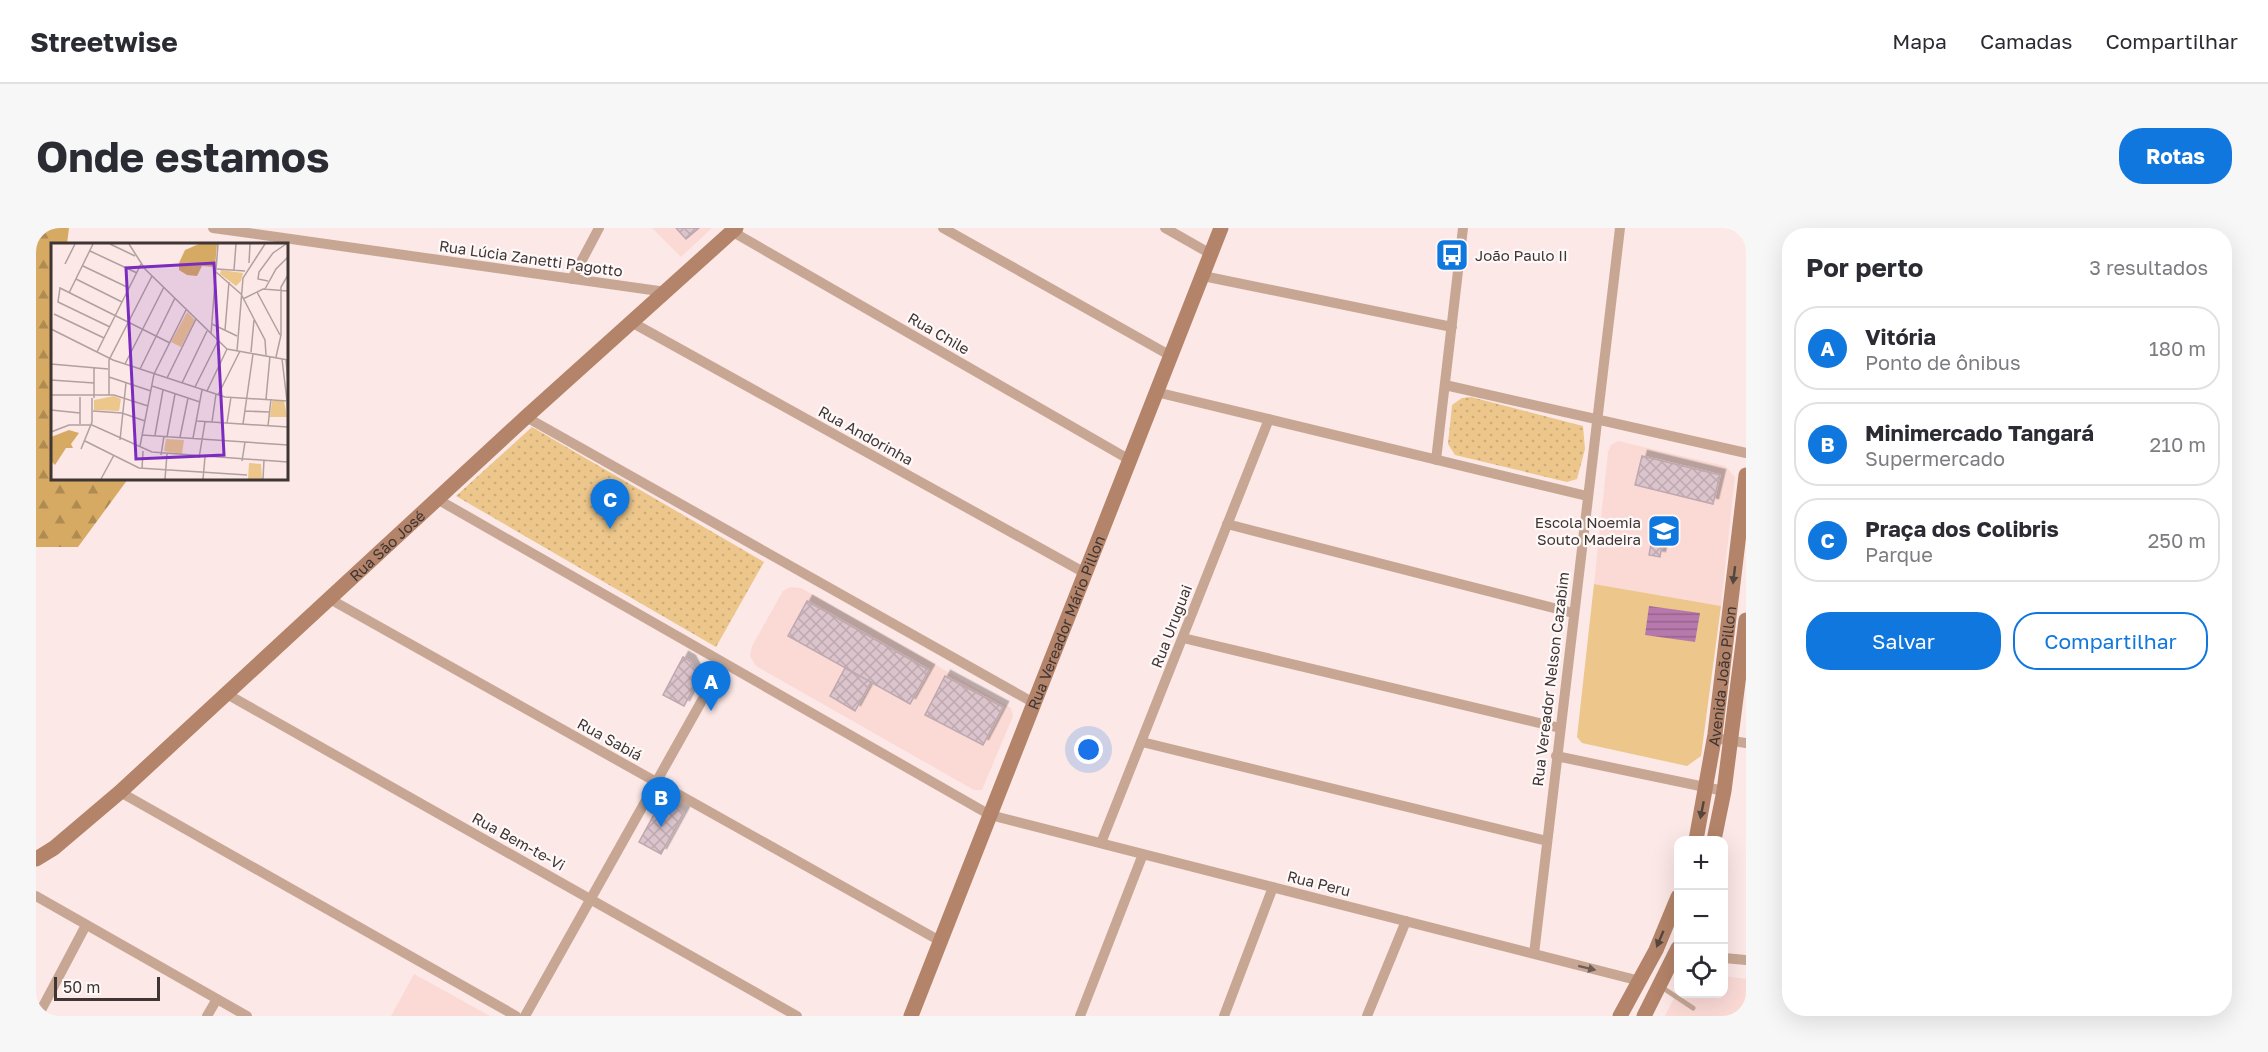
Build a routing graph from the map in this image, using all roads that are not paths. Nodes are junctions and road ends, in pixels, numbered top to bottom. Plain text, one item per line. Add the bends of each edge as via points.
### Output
1 (213, 228) edge
2 (599, 228) edge
3 (943, 228) edge
4 (1165, 228) edge
5 (1221, 228) edge
6 (1463, 228) edge
7 (1620, 228) edge
8 (735, 230) edge
9 (1211, 254) junction
10 (1203, 276) junction
11 (572, 279) junction
12 (666, 292) junction
13 (633, 322) junction
14 (1452, 327) junction
15 (1171, 356) junction
16 (1445, 385) junction
17 (1156, 392) junction
18 (526, 417) junction
19 (1269, 419) junction
20 (1596, 420) junction
21 (1746, 453) edge
22 (1130, 460) junction
23 (1436, 460) junction
24 (1746, 475) edge
25 (1587, 496) junction
26 (437, 499) junction
27 (1227, 524) junction
28 (1085, 573) junction
29 (328, 598) junction
30 (1573, 613) junction
31 (1746, 620) edge
32 (1183, 638) junction
33 (723, 663) junction
34 (225, 693) junction
35 (1034, 703) junction
36 (1560, 728) junction
37 (1714, 738) junction
38 (1142, 742) junction
39 (1738, 742) edge
40 (1556, 756) junction
41 (656, 782) junction
42 (1707, 787) junction
43 (1724, 790) junction
44 (120, 792) junction
45 (990, 815) junction
46 (1697, 836) edge
47 (1715, 836) edge
48 (1547, 841) junction
49 (1101, 843) junction
50 (1143, 854) junction
51 (36, 859) edge
52 (1273, 887) junction
53 (36, 896) edge
54 (591, 899) junction
55 (1674, 906) edge
56 (1406, 921) junction
57 (86, 925) junction
58 (940, 941) junction
59 (1534, 954) junction
60 (1728, 958) edge
61 (1674, 959) edge
62 (1746, 960) edge
63 (1643, 976) junction
64 (1660, 986) junction
65 (217, 999) junction
66 (1693, 1008) dead end
67 (38, 1016) edge
68 (207, 1016) edge
69 (247, 1016) edge
70 (516, 1016) edge
71 (525, 1016) edge
72 (797, 1016) edge
73 (911, 1016) edge
74 (1080, 1016) edge
75 (1224, 1016) edge
76 (1367, 1016) edge
77 (1620, 1016) edge
78 (1644, 1016) edge

1 - 11 street, Rua Lúcia Zanetti Pagotto
2 - 11 street
3 - 15 street
4 - 9 street
5 - 9 street, Rua Vereador Mário Pillon
6 - 14 street
7 - 20 street, Rua Vereador Nelson Cazabim
8 - 12 street, Rua São José
8 - 22 street, Rua Chile
9 - 10 street, Rua Vereador Mário Pillon
10 - 14 street
10 - 15 street, Rua Vereador Mário Pillon
11 - 12 street, Rua Lúcia Zanetti Pagotto
12 - 13 street, Rua São José
13 - 18 street, Rua São José
13 - 28 street, Rua Andorinha
14 - 16 street
15 - 17 street, Rua Vereador Mário Pillon
16 - 20 street
16 - 23 street
17 - 19 street
17 - 22 street, Rua Vereador Mário Pillon
18 - 26 street, Rua São José
18 - 35 street
19 - 23 street
19 - 27 street, Rua Uruguai
20 - 21 street
20 - 25 street, Rua Vereador Nelson Cazabim
22 - 28 street, Rua Vereador Mário Pillon
23 - 25 street
24 -> 37 street, Avenida João Pillon
25 - 30 street, Rua Vereador Nelson Cazabim
26 - 29 street, Rua São José
26 - 33 street, Rua Peru
27 - 30 street
27 - 32 street, Rua Uruguai
28 - 35 street, Rua Vereador Mário Pillon
29 - 34 street, Rua São José
29 - 41 street, Rua Sabiá
30 - 36 street, Rua Vereador Nelson Cazabim
31 - 39 street, Avenida João Pillon
32 - 36 street
32 - 38 street, Rua Uruguai
33 - 41 street
33 - 45 street, Rua Peru
34 - 44 street, Rua São José
34 - 54 street, Rua Bem-te-Vi
35 - 45 street, Rua Vereador Mário Pillon
36 - 40 street, Rua Vereador Nelson Cazabim
37 - 39 street
37 - 42 street, Avenida João Pillon
38 - 48 street
38 - 49 street, Rua Uruguai
39 - 43 street, Avenida João Pillon
40 - 42 street
40 - 48 street, Rua Vereador Nelson Cazabim
41 - 54 street
41 - 58 street, Rua Sabiá
42 - 43 street
42 -> 46 street, Avenida João Pillon
43 - 47 street, Avenida João Pillon
44 - 51 street, Rua São José
44 - 70 street
45 - 49 street, Rua Peru
45 - 58 street, Rua Vereador Mário Pillon
48 - 59 street, Rua Vereador Nelson Cazabim
49 - 50 street, Rua Peru
50 - 52 street, Rua Peru
50 - 74 street
52 - 56 street, Rua Peru
52 - 75 street
53 - 57 street
54 - 71 street
54 - 72 street, Rua Bem-te-Vi
55 -> 63 street
56 - 59 street, Rua Peru
56 - 76 street
57 - 65 street
57 - 67 street
58 - 73 street, Rua Vereador Mário Pillon
59 -> 63 street, Rua Peru
60 - 62 street
61 - 64 street
63 - 64 street
63 - 77 street
64 - 66 lane
64 - 78 street
65 - 68 street
65 - 69 street

